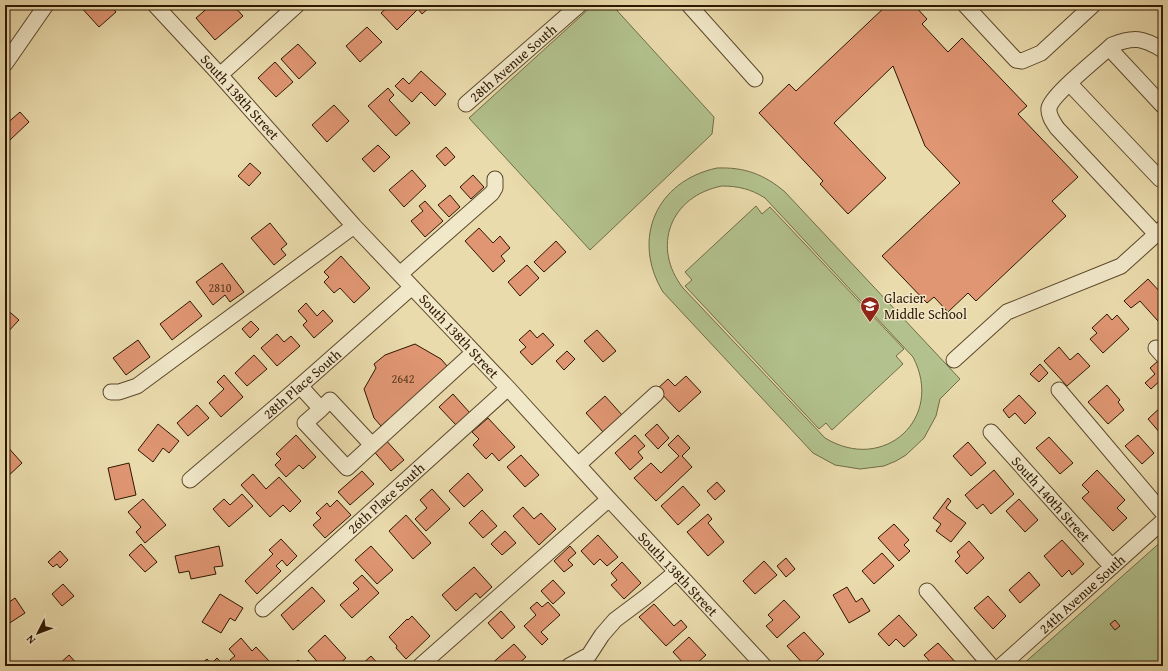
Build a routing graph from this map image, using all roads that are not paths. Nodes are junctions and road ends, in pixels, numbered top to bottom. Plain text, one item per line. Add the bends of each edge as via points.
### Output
1 (46, 5) edge
2 (155, 5) edge
3 (297, 5) edge
4 (579, 5) edge
5 (688, 5) edge
6 (965, 5) edge
7 (1093, 5) edge
8 (1109, 48) junction
9 (1163, 50) edge
10 (5, 64) edge
11 (220, 75) junction
12 (755, 79) dead end
13 (1070, 84) junction
14 (466, 104) dead end
15 (1163, 106) edge
16 (495, 179) dead end
17 (1162, 179) edge
18 (354, 226) junction
19 (1160, 231) edge
20 (400, 274) junction
21 (412, 287) junction
22 (474, 352) junction
23 (954, 360) dead end
24 (300, 386) junction
25 (508, 388) junction
26 (1059, 390) dead end
27 (111, 392) dead end
28 (656, 394) dead end
29 (321, 408) junction
30 (991, 432) dead end
31 (372, 445) junction
32 (578, 465) junction
33 (190, 480) dead end
34 (609, 499) junction
35 (1163, 513) edge
36 (1163, 521) edge
37 (1112, 567) junction
38 (676, 572) junction
39 (927, 591) dead end
40 (264, 608) dead end
41 (420, 666) edge
42 (568, 666) edge
43 (764, 666) edge
44 (991, 666) edge
45 (1001, 666) edge

1 - 10 street
2 - 11 street, South 138th Street
3 - 11 street
4 - 14 street, 28th Avenue South
5 - 12 street
6 - 7 street via 1016,60 1022,61 1041,53
8 - 9 street via 1122,41 1135,39 1148,41
8 - 13 street
8 - 15 street
11 - 18 street, South 138th Street
13 - 17 street
13 - 19 street via 1050,104 1048,110 1052,121
16 - 20 street via 492,193
18 - 20 street, South 138th Street
18 - 27 street via 137,386
19 - 23 street via 1121,266 1007,312
20 - 21 street, South 138th Street
21 - 22 street, South 138th Street
21 - 24 street, 28th Place South
22 - 25 street, South 138th Street
22 - 31 street
24 - 29 street
24 - 33 street, 28th Place South
25 - 32 street, South 138th Street
25 - 40 street, 26th Place South
26 - 35 street
28 - 32 street
29 - 31 street via 330,400
29 - 31 street via 305,423 347,468
30 - 37 street, South 140th Street
32 - 34 street, South 138th Street
34 - 38 street, South 138th Street
34 - 41 street
36 - 37 street, 24th Avenue South
37 - 45 street, 24th Avenue South
38 - 42 street via 615,620 589,655
38 - 43 street, South 138th Street
39 - 44 street

